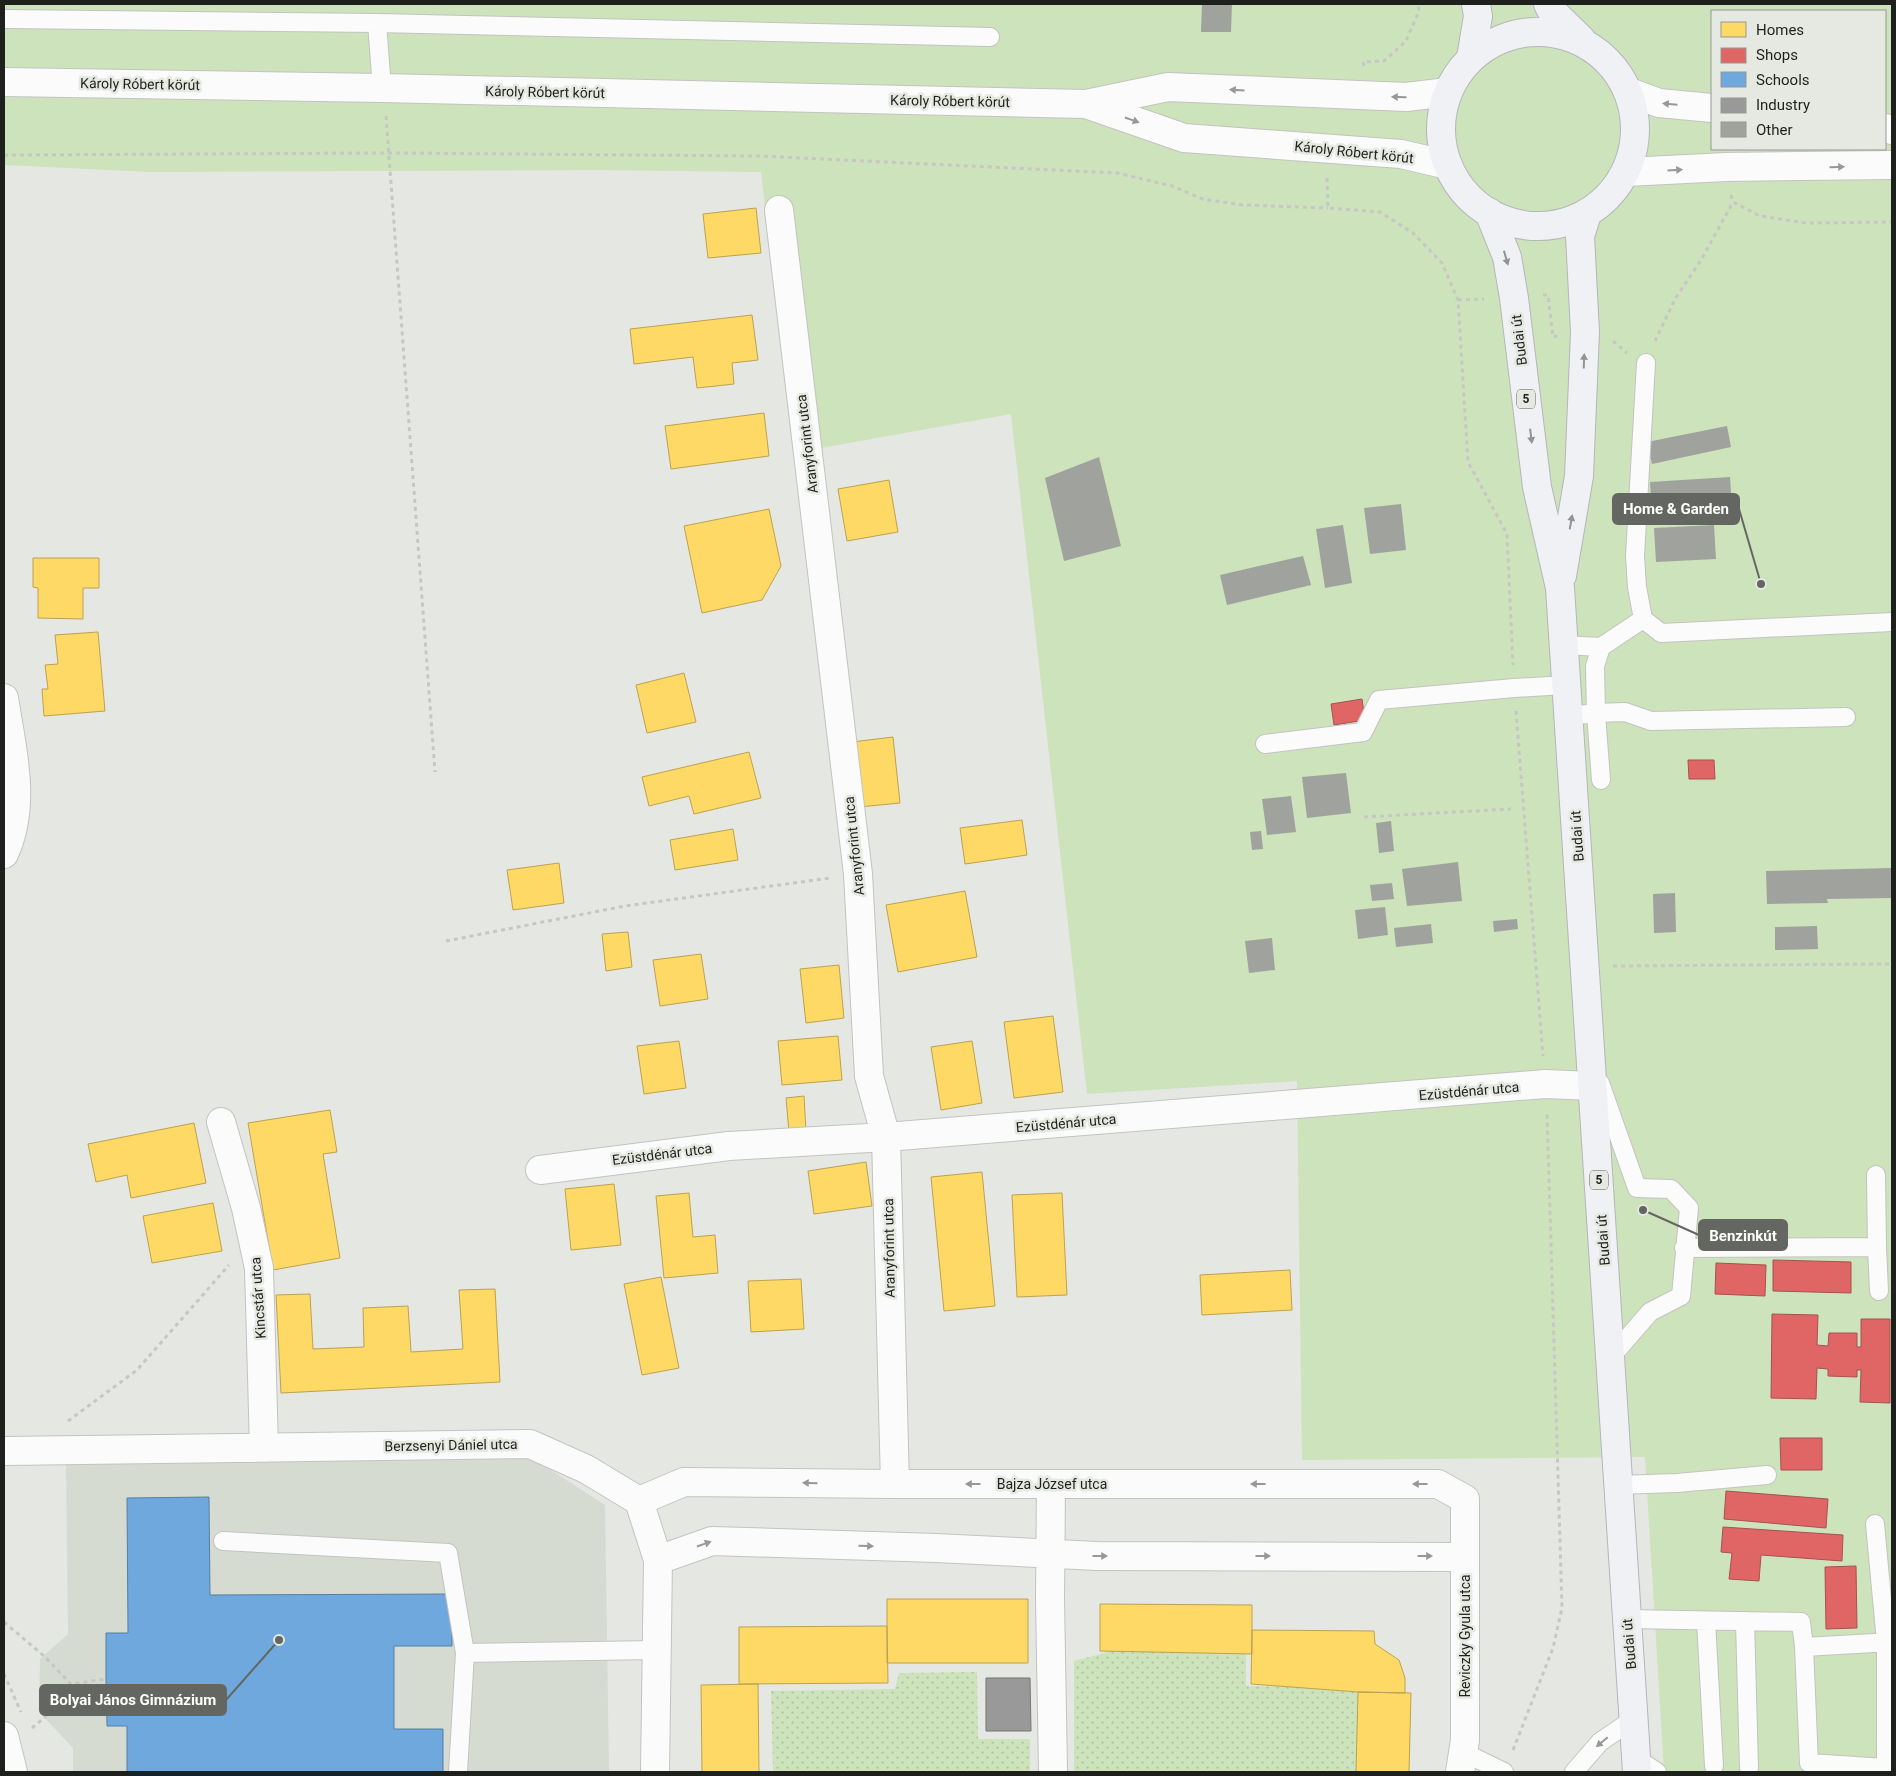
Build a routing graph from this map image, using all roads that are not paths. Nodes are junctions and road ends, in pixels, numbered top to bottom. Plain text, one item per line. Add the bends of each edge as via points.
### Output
1 (1476, 4) edge
2 (1548, 4) edge
3 (4, 20) edge
4 (377, 23) junction
5 (990, 38) dead end
6 (1584, 42) junction
7 (1471, 58) junction
8 (4, 82) edge
9 (382, 88) junction
10 (1448, 92) junction
11 (1629, 92) junction
12 (1086, 104) junction
13 (1711, 108) edge
14 (1448, 165) junction
15 (1892, 165) edge
16 (1626, 172) junction
17 (779, 210) dead end
18 (1489, 212) junction
19 (1587, 214) junction
20 (1646, 363) road end
21 (1560, 588) junction
22 (1643, 619) junction
23 (1892, 622) edge
24 (1564, 645) junction
25 (1601, 647) junction
26 (1566, 684) junction
27 (4, 698) edge
28 (1596, 713) junction
29 (1569, 716) junction
30 (1846, 717) dead end
31 (1265, 744) dead end
32 (1601, 780) dead end
33 (4, 854) edge
34 (1590, 1056) junction
35 (1592, 1086) junction
36 (221, 1122) dead end
37 (886, 1137) junction
38 (540, 1170) dead end
39 (1876, 1175) dead end
40 (1876, 1247) junction
41 (1684, 1248) junction
42 (1879, 1291) dead end
43 (1611, 1357) junction
44 (264, 1448) junction
45 (17, 1451) edge
46 (1768, 1475) dead end
47 (895, 1484) junction
48 (1051, 1484) junction
49 (1617, 1485) junction
50 (1465, 1499) joint
51 (639, 1501) junction
52 (1875, 1524) dead end
53 (224, 1541) dead end
54 (1051, 1555) junction
55 (1464, 1557) junction
56 (1885, 1559) edge
57 (658, 1560) junction
58 (1627, 1619) junction
59 (1706, 1620) junction
60 (1745, 1621) junction
61 (1889, 1642) edge
62 (1804, 1647) junction
63 (657, 1650) junction
64 (465, 1653) junction
65 (1635, 1718) junction
66 (1461, 1762) edge
67 (1714, 1766) dead end
68 (1644, 1768) edge
69 (1749, 1768) dead end
70 (1580, 1769) edge
71 (458, 1772) edge
72 (655, 1772) edge
73 (1053, 1772) edge
74 (1504, 1772) edge

1 - 7 main road via 1478,16
2 - 6 main road
3 - 4 lane
4 - 5 lane
4 - 9 lane
6 - 7 main road via 1545,31 1525,32 1487,45
6 - 11 main road via 1618,72
7 - 10 main road
8 - 9 street, Károly Róbert körút
9 - 12 street, Károly Róbert körút
10 -> 12 street, Károly Róbert körút via 1406,97 1168,87
10 - 14 main road via 1441,116 1442,141
13 -> 11 street via 1659,103
11 - 16 main road via 1636,132
12 -> 14 street, Károly Róbert körút via 1184,138 1401,154
14 - 18 main road via 1464,192
16 -> 15 street
16 - 19 main road via 1610,196
17 - 37 street, Aranyforint utca via 858,874 869,1076
18 - 19 main road via 1512,222 1538,226 1563,223
18 -> 21 main road, Budai út / 5 via 1507,257 1537,487
21 -> 19 main road, Budai út / 5 via 1580,476 1584,332 1580,236
20 - 22 lane via 1635,556
21 - 24 main road, Budai út / 5
22 - 23 lane via 1661,633
22 - 25 lane
24 - 25 lane
24 - 26 main road, Budai út / 5
25 - 28 lane via 1595,666
26 - 29 main road, Budai út / 5
26 - 31 lane via 1379,700 1363,732
27 - 33 street via 17,782 15,820
28 - 29 lane
28 - 30 lane via 1625,712 1651,721
28 - 32 lane
29 - 34 main road, Budai út / 5
34 - 35 main road, Budai út / 5
34 - 41 lane via 1637,1188 1671,1189 1689,1208
35 - 37 street, Ezüstdénár utca via 1545,1084
35 - 43 main road, Budai út / 5
36 - 44 street, Kincstár utca via 246,1208 259,1268
37 - 38 street, Ezüstdénár utca via 729,1146
37 - 47 street, Aranyforint utca
39 - 40 lane
40 - 41 lane
40 - 42 lane
41 - 43 lane via 1681,1296 1650,1312
43 - 49 main road, Budai út / 5
44 - 45 street, Berzsenyi Dániel utca
44 - 51 street, Berzsenyi Dániel utca via 530,1444 586,1469
46 - 49 lane
48 -> 47 street, Bajza József utca
47 -> 51 street, Bajza József utca via 684,1482
50 -> 48 street, Bajza József utca via 1438,1484
48 - 54 street
49 - 58 main road, Budai út / 5
50 - 55 street, Reviczky Gyula utca
51 - 57 street
52 - 56 lane
53 - 64 lane via 448,1553
54 -> 55 street
57 -> 54 street via 712,1541
54 - 73 street
55 - 66 street, Reviczky Gyula utca via 1465,1740
56 - 61 lane
57 - 63 street
58 - 59 lane
58 - 65 main road, Budai út / 5
59 - 60 lane
59 - 67 lane
60 - 62 lane via 1801,1622
60 - 69 lane
61 - 62 lane
61 - 62 lane via 1886,1768 1809,1763
63 - 64 lane
63 - 72 street
64 - 71 lane
65 - 68 main road, Budai út / 5
65 -> 70 lane via 1600,1742
66 - 74 lane

